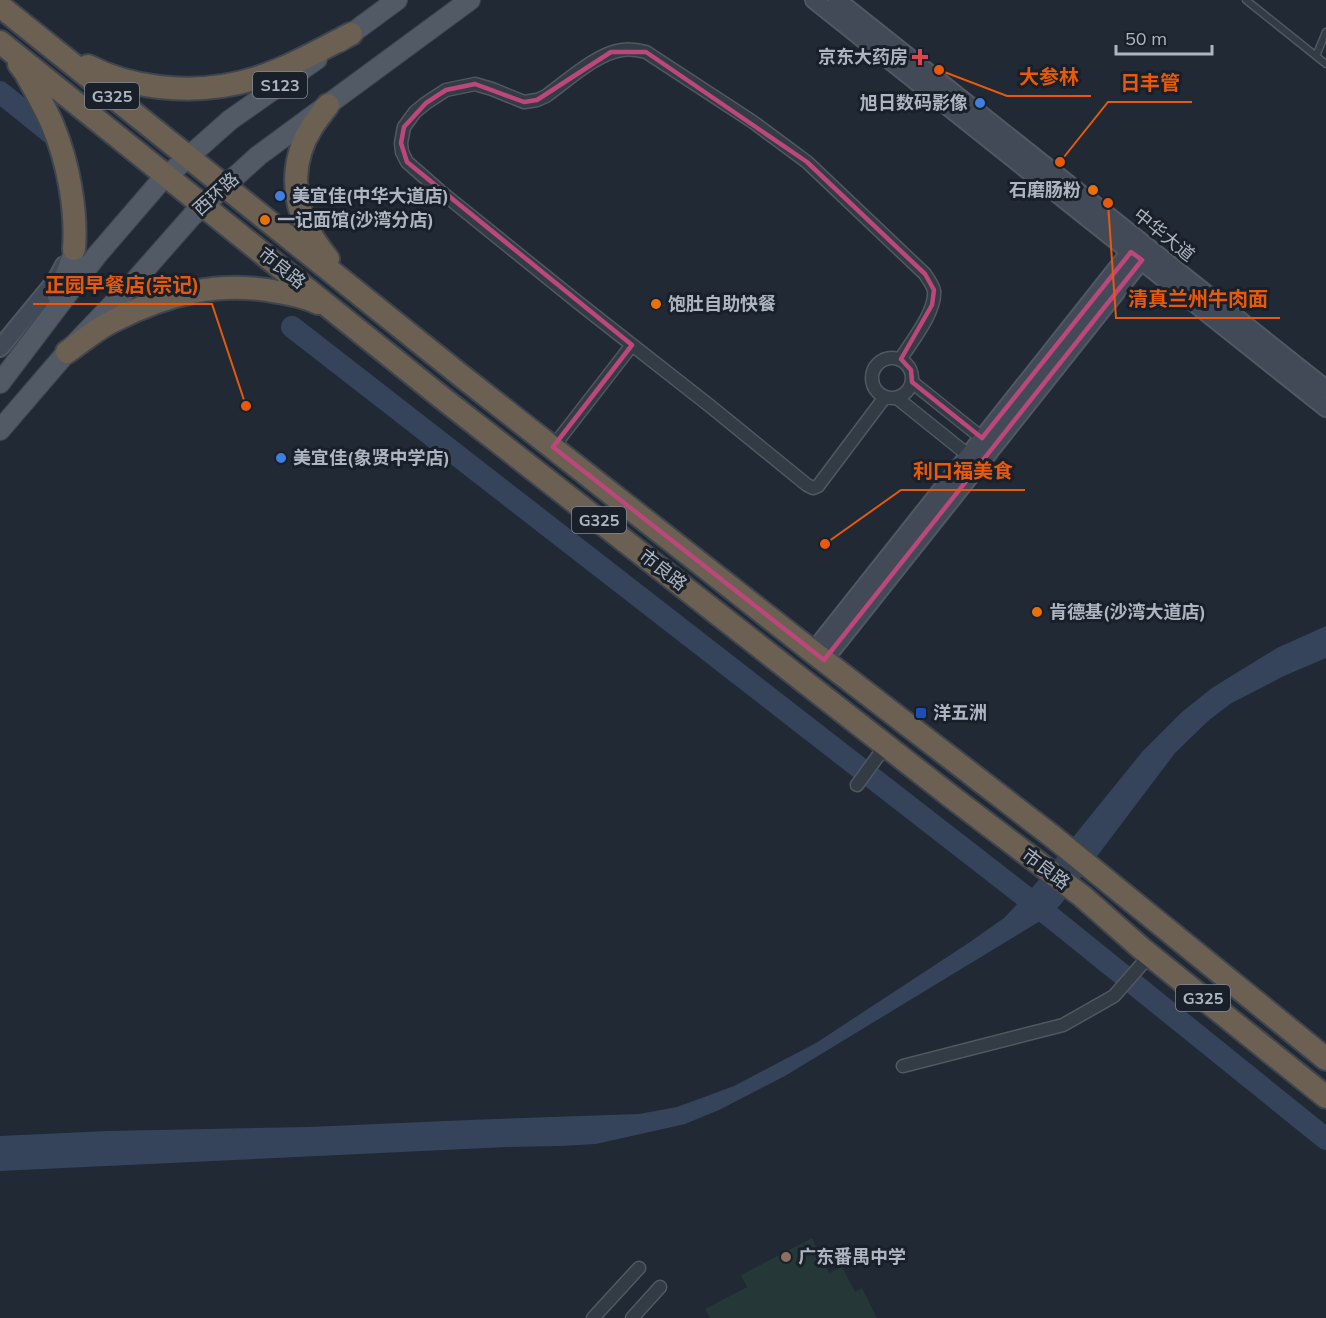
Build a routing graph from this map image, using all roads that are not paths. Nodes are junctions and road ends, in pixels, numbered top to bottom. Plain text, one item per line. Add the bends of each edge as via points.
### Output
1 (397, 0) edge
2 (470, 0) edge
3 (814, 0) edge
4 (837, 0) edge
5 (1246, 0) edge
6 (0, 6) edge
7 (1326, 32) edge
8 (351, 34) junction
9 (1, 43) edge
10 (54, 49) junction
11 (1316, 56) junction
12 (1326, 64) edge
13 (328, 105) junction
14 (189, 157) junction
15 (167, 176) junction
16 (225, 186) junction
17 (203, 205) junction
18 (74, 249) junction
19 (1141, 250) junction
20 (343, 280) junction
21 (366, 299) junction
22 (342, 317) junction
23 (50, 318) junction
24 (632, 345) junction
25 (0, 348) edge
26 (67, 352) junction
27 (900, 360) junction
28 (912, 382) junction
29 (0, 383) edge
30 (1322, 383) edge
31 (891, 398) junction
32 (1326, 408) edge
33 (0, 430) edge
34 (982, 438) junction
35 (553, 447) junction
36 (968, 455) junction
37 (818, 656) junction
38 (883, 750) junction
39 (856, 785) dead end
40 (1147, 960) junction
41 (1326, 1059) edge
42 (903, 1066) dead end
43 (1326, 1097) edge
44 (639, 1268) dead end
45 (660, 1287) dead end
46 (593, 1318) edge
47 (632, 1318) edge

1 - 8 main road, S123
2 - 13 main road, 西环路 / S123
3 - 19 street, 中华大道
4 - 19 street, 中华大道
5 - 11 lane
6 - 10 highway, 市良路 / G325
7 - 11 lane
8 - 10 highway via 253,80 204,88 179,89 126,81
8 - 14 main road, S123 via 230,120
9 - 15 highway, 市良路 / G325
9 - 18 highway via 26,72 53,126 71,195
10 - 14 highway, 市良路 / G325
11 - 12 lane
13 - 16 main road, 西环路 / S123 via 258,156
13 - 20 highway via 302,146 295,186 307,228
14 - 15 main road, S123
14 - 16 highway, 市良路 / G325
15 - 17 highway, 市良路 / G325
15 - 23 main road, S123 via 97,255
16 - 17 main road, 西环路 / S123
16 - 20 highway, 市良路 / G325
17 - 22 highway, 市良路 / G325
17 - 26 main road, 西环路 / S123
18 - 23 main road
18 - 25 street via 56,280
19 - 30 street, 中华大道
19 - 32 street, 中华大道
19 - 34 street
19 - 37 street
20 - 21 highway, 市良路 / G325
21 - 22 highway
21 - 35 highway, 市良路 / G325
22 - 26 highway via 290,294 231,287 204,290 172,297 110,322
22 - 38 highway, 市良路 / G325
23 - 29 main road, S123
24 - 27 street via 407,162 401,143 404,127 415,112 446,90 475,84 524,102 537,100 611,52 646,52 807,162 925,274 934,290 932,305
24 - 31 street via 813,488
24 - 35 street
26 - 33 main road, 西环路 / S123
27 - 28 street via 908,365
27 - 31 street via 884,359 872,375 874,388
28 - 31 street via 907,392
28 - 34 street
31 - 36 street
34 - 36 street
35 - 37 highway, 市良路 / G325
36 - 37 street
37 - 41 highway, 市良路 / G325 via 1052,836
38 - 39 street
38 - 40 highway, 市良路 / G325 via 1082,896
40 - 42 street via 1114,996 1063,1025
40 - 43 highway, 市良路 / G325
44 - 46 street
45 - 47 street

